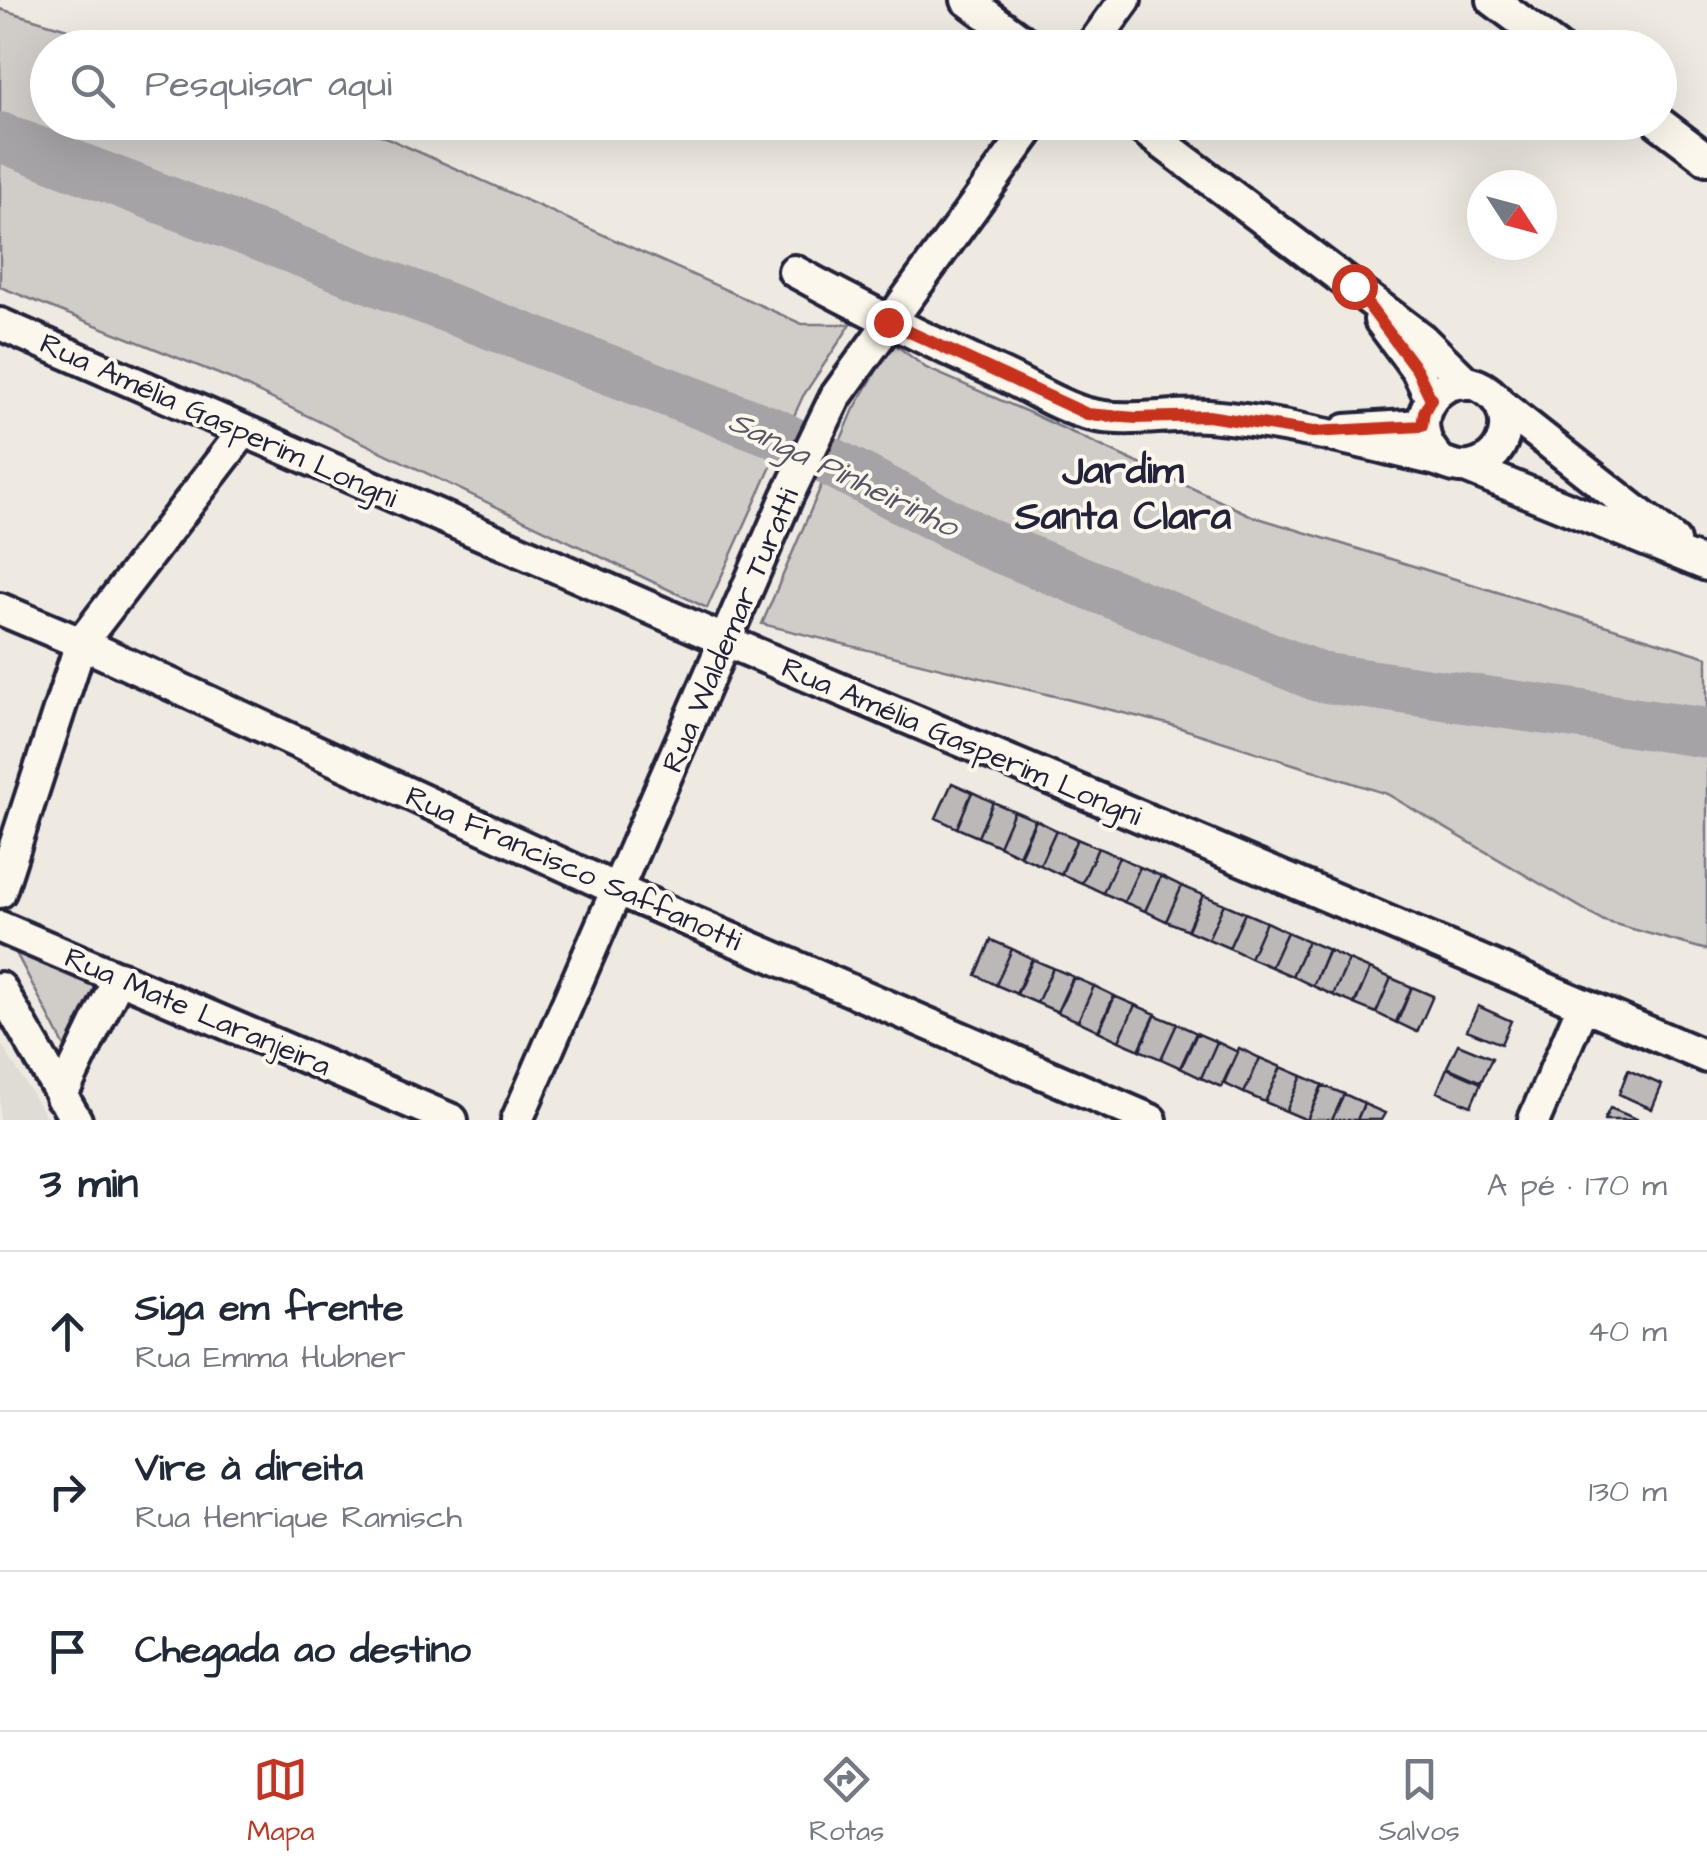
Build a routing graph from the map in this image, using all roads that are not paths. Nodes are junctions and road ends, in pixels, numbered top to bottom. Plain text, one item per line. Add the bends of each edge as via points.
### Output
1 (967, 0) edge
2 (1125, 0) edge
3 (1493, 0) edge
4 (1008, 30) edge
5 (1103, 30) edge
6 (1532, 30) edge
7 (1677, 136) edge
8 (1022, 140) edge
9 (1158, 140) edge
10 (1707, 159) edge
11 (794, 271) dead end
12 (1354, 286) junction
13 (888, 322) junction
14 (0, 324) edge
15 (1468, 384) junction
16 (1500, 404) junction
17 (1426, 412) junction
18 (244, 431) junction
19 (1313, 432) junction
20 (1454, 464) junction
21 (1704, 563) edge
22 (0, 609) edge
23 (726, 641) junction
24 (81, 642) junction
25 (618, 890) junction
26 (0, 892) edge
27 (0, 927) edge
28 (119, 977) junction
29 (0, 988) edge
30 (1582, 1004) junction
31 (1707, 1058) edge
32 (68, 1108) edge
33 (452, 1120) edge
34 (517, 1120) edge
35 (1151, 1120) edge
36 (1534, 1120) edge

1 - 4 street
2 - 5 street
3 - 6 street
7 - 10 street
8 - 13 street, Rua Waldemar Turatti
9 - 12 street
11 - 13 street
12 - 15 street
12 - 17 street via 1417,370
13 - 19 street via 1087,414 1208,416
13 - 23 street, Rua Waldemar Turatti via 836,396
14 - 18 street, Rua Amélia Gasperim Longni
15 - 16 street via 1481,386
15 - 17 street via 1441,389
16 - 20 street via 1506,417 1493,456
16 - 21 street
17 - 19 street
17 - 20 street via 1430,452
18 - 23 street, Rua Amélia Gasperim Longni
18 - 24 street
19 - 20 street
20 - 21 street
22 - 24 street, Rua Francisco Saffanotti
23 - 25 street, Rua Waldemar Turatti
23 - 30 street, Rua Amélia Gasperim Longni
24 - 25 street, Rua Francisco Saffanotti
24 - 26 street
25 - 34 street, Rua Waldemar Turatti
25 - 35 street, Rua Francisco Saffanotti
27 - 28 street, Rua Mate Laranjeira
28 - 32 street
28 - 33 street, Rua Mate Laranjeira
29 - 32 street
30 - 31 street, Rua Amélia Gasperim Longni
30 - 36 street

